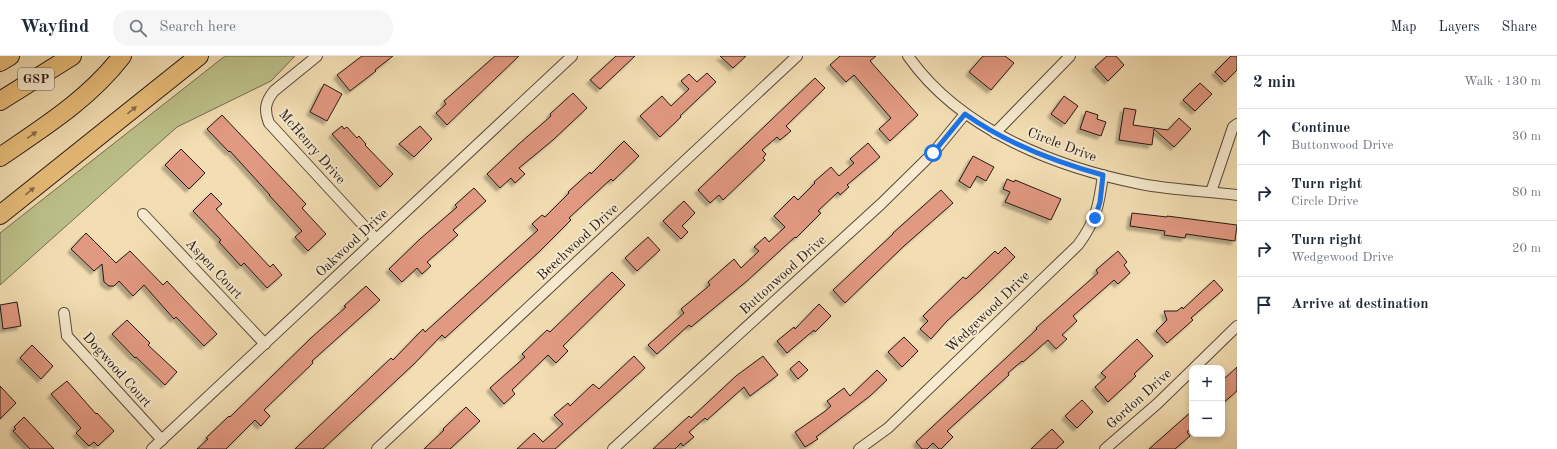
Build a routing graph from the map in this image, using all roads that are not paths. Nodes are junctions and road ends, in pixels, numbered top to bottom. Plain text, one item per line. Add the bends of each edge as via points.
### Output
1 (10, 56) edge
2 (72, 56) edge
3 (122, 56) edge
4 (199, 56) edge
5 (317, 56) edge
6 (572, 56) edge
7 (797, 56) edge
8 (908, 56) edge
9 (1070, 56) edge
10 (0, 62) edge
11 (0, 101) edge
12 (965, 114) junction
13 (1237, 124) edge
14 (995, 133) junction
15 (0, 157) edge
16 (1103, 175) junction
17 (1211, 192) junction
18 (1237, 195) edge
19 (143, 214) dead end
20 (0, 216) edge
21 (376, 239) junction
22 (64, 313) dead end
23 (1237, 326) edge
24 (265, 344) junction
25 (1197, 365) edge
26 (1189, 373) edge
27 (162, 440) junction
28 (152, 449) edge
29 (378, 449) edge
30 (613, 449) edge
31 (859, 449) edge
32 (1105, 449) edge

1 - 10 highway, GSP
2 - 11 highway, GSP
15 -> 3 highway via 68,109
20 -> 4 highway
5 - 21 street, McHenry Drive via 274,91 267,102 266,115 269,123
6 - 21 street, Oakwood Drive
7 - 29 street, Beechwood Drive
8 - 12 street, Circle Drive via 932,85
9 - 14 street
12 - 14 street, Circle Drive
12 - 30 street, Buttonwood Drive via 933,153 881,204
13 - 17 street via 1233,128
14 - 16 street, Circle Drive via 1070,166
16 - 17 street, Circle Drive via 1142,184
16 - 31 street, Wedgewood Drive via 1095,218 1078,245 888,428
17 - 18 street, Circle Drive
19 - 24 street, Aspen Court
21 - 24 street, Oakwood Drive
22 - 27 street, Dogwood Court via 67,336
23 - 25 street
24 - 27 street, Oakwood Drive
26 - 32 street, Gordon Drive
27 - 28 street, Oakwood Drive

